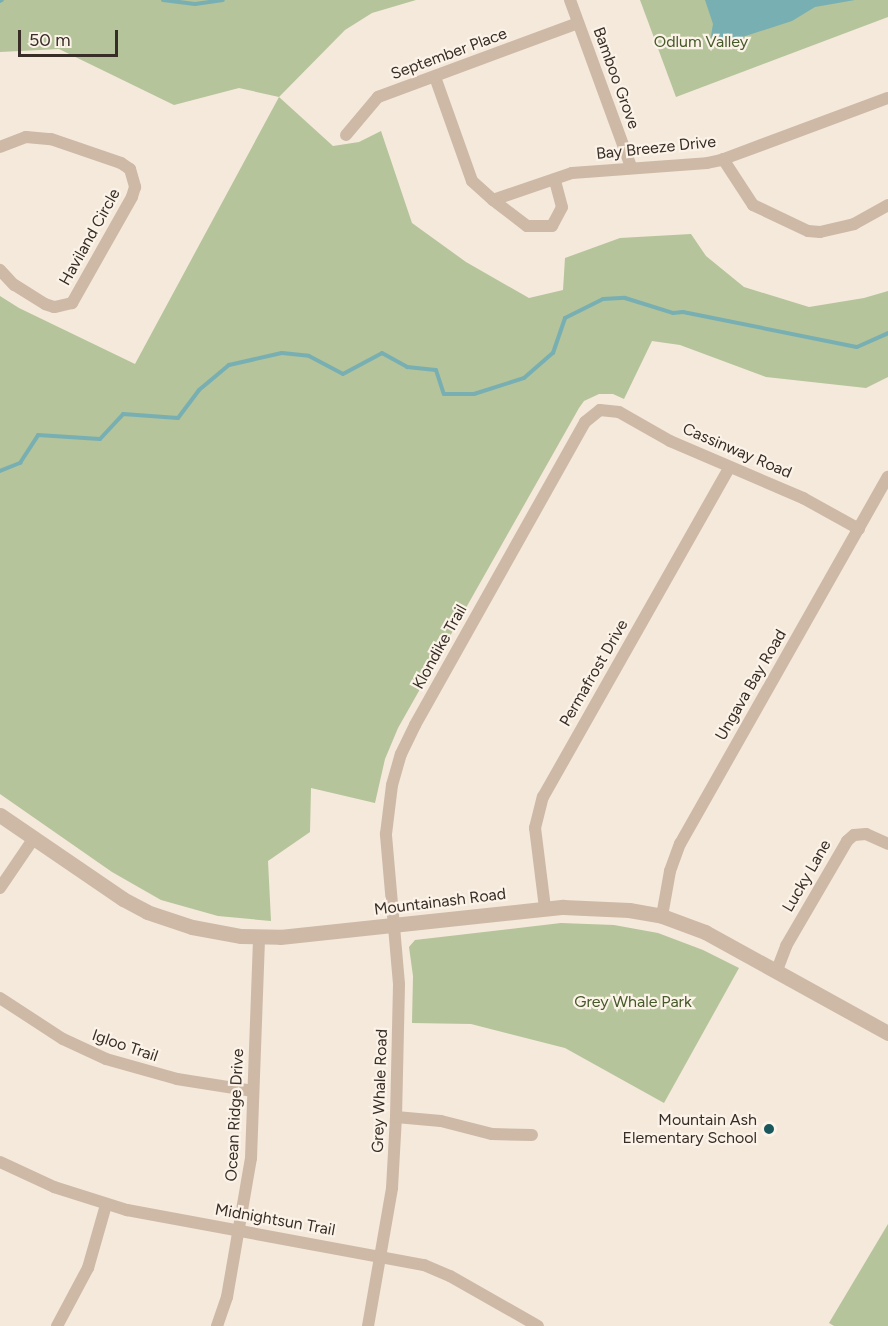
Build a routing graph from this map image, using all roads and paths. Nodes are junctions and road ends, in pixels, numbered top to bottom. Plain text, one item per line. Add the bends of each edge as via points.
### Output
1 (570, 0) edge
2 (578, 23) junction
3 (435, 76) junction
4 (888, 98) edge
5 (346, 135) dead end
6 (0, 147) edge
7 (723, 159) junction
8 (631, 167) junction
9 (555, 180) junction
10 (493, 200) junction
11 (888, 205) edge
12 (0, 270) edge
13 (600, 410) joint
14 (730, 467) junction
15 (888, 477) edge
16 (859, 529) junction
17 (0, 815) edge
18 (34, 838) junction
19 (888, 844) edge
20 (0, 888) edge
21 (544, 908) junction
22 (662, 916) junction
23 (394, 925) junction
24 (259, 938) junction
25 (777, 970) junction
26 (0, 998) edge
27 (888, 1033) edge
28 (253, 1091) junction
29 (396, 1117) junction
30 (532, 1135) dead end
31 (0, 1162) edge
32 (106, 1205) junction
33 (240, 1231) junction
34 (381, 1256) junction
35 (57, 1326) edge
36 (218, 1326) edge
37 (368, 1326) edge
38 (538, 1326) edge

1 - 2 street, Bamboo Grove
2 - 3 street, September Place
2 - 8 street, Bamboo Grove
3 - 5 street, September Place via 378,98
3 - 10 street via 472,181
4 - 7 street, Bay Breeze Drive
6 - 12 street, Haviland Circle via 26,137 51,139 121,163 130,169 135,187 72,303 54,307 45,304 14,285
7 - 8 street, Bay Breeze Drive
7 - 11 street via 753,205 808,231 854,224
8 - 9 street, Bay Breeze Drive via 572,173
9 - 10 street, Bay Breeze Drive
9 - 10 street via 562,207 552,226 527,226
13 - 14 street, Cassinway Road via 618,412 670,441
13 - 23 street, Klondike Trail via 585,422 401,754 389,799 386,834
14 - 16 street, Cassinway Road via 803,498
14 - 21 street, Permafrost Drive via 543,797 535,828
15 - 16 street, Ungava Bay Road
16 - 22 street, Ungava Bay Road via 680,844 670,871
17 - 18 street, Mountainash Road
18 - 20 street
18 - 24 street, Mountainash Road via 147,912 192,927
19 - 25 street, Lucky Lane via 866,834 854,835 847,841 786,946
21 - 22 street, Mountainash Road via 594,906
21 - 23 street, Mountainash Road
22 - 25 street, Mountainash Road via 705,932
23 - 24 street, Mountainash Road
23 - 29 street, Grey Whale Road via 399,984
24 - 28 street, Ocean Ridge Drive
25 - 27 street, Mountainash Road
26 - 28 street, Igloo Trail via 63,1039 106,1059 177,1080
28 - 33 street, Ocean Ridge Drive via 251,1158
29 - 30 street via 449,1122 492,1134
29 - 34 street, Grey Whale Road via 392,1188
31 - 32 street, Midnightsun Trail
32 - 33 street, Midnightsun Trail
32 - 35 street via 87,1268
33 - 34 street, Midnightsun Trail
33 - 36 street, Ocean Ridge Drive
34 - 37 street, Grey Whale Road
34 - 38 street, Midnightsun Trail via 438,1270

